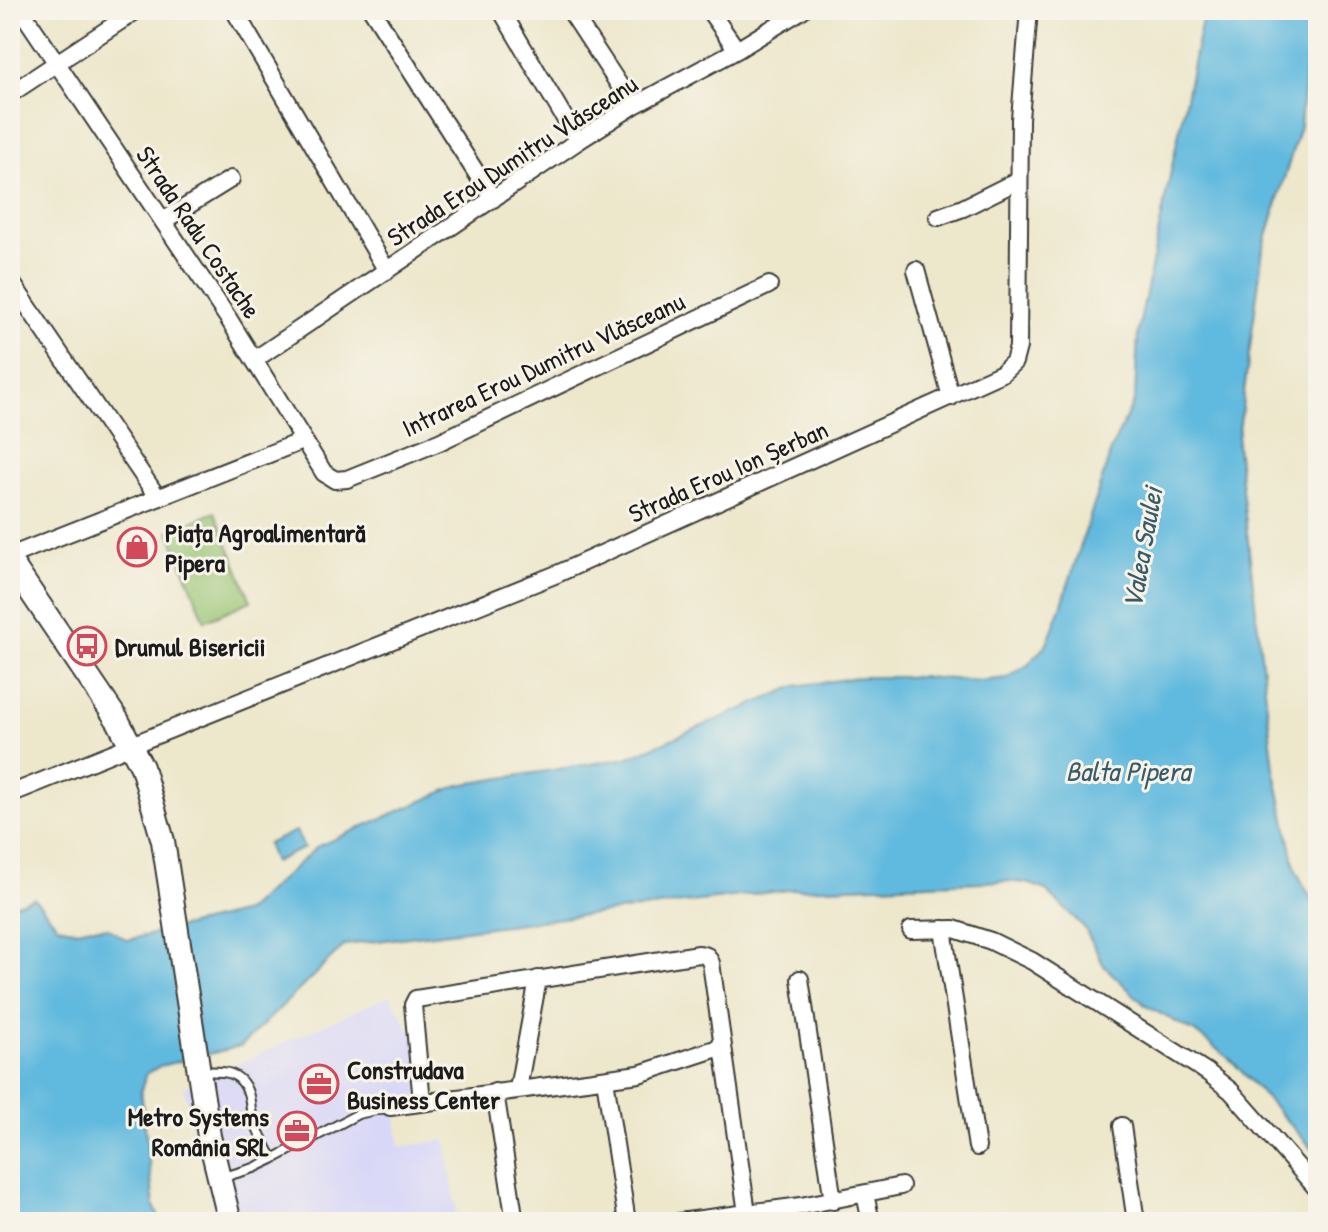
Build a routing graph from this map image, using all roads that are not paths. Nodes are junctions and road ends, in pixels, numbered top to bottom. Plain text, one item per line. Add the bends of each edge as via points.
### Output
1 (21, 10) edge
2 (137, 10) edge
3 (234, 10) edge
4 (372, 10) edge
5 (501, 10) edge
6 (570, 10) edge
7 (709, 10) edge
8 (802, 10) edge
9 (1029, 10) edge
10 (737, 50) junction
11 (56, 63) junction
12 (10, 94) edge
13 (633, 106) junction
14 (578, 141) junction
15 (231, 179) dead end
16 (1019, 180) junction
17 (493, 199) junction
18 (938, 217) dead end
19 (163, 221) junction
20 (916, 270) dead end
21 (387, 271) junction
22 (10, 280) edge
23 (769, 285) dead end
24 (254, 360) junction
25 (951, 397) junction
26 (302, 441) junction
27 (335, 480) joint
28 (158, 498) junction
29 (10, 558) edge
30 (130, 744) junction
31 (10, 794) edge
32 (943, 929) junction
33 (911, 930) dead end
34 (538, 979) junction
35 (800, 979) dead end
36 (721, 1047) junction
37 (198, 1066) junction
38 (605, 1079) junction
39 (518, 1089) junction
40 (495, 1092) junction
41 (422, 1102) junction
42 (390, 1107) joint
43 (1122, 1126) dead end
44 (977, 1147) dead end
45 (273, 1159) junction
46 (219, 1178) junction
47 (901, 1186) dead end
48 (1318, 1190) edge
49 (865, 1194) junction
50 (833, 1201) junction
51 (747, 1213) junction
52 (803, 1214) edge
53 (230, 1222) edge
54 (515, 1222) edge
55 (627, 1222) edge
56 (679, 1222) edge
57 (871, 1222) edge
58 (1136, 1222) edge

1 - 11 street, Strada Radu Costache
2 - 11 street
3 - 21 street
4 - 17 street
5 - 14 street
6 - 13 street
7 - 10 street
8 - 10 street, Strada Erou Dumitru Vlăsceanu
9 - 16 street, Strada Erou Ion Șerban
10 - 13 street, Strada Erou Dumitru Vlăsceanu
11 - 12 street
11 - 19 street, Strada Radu Costache
13 - 14 street, Strada Erou Dumitru Vlăsceanu
14 - 17 street, Strada Erou Dumitru Vlăsceanu
15 - 19 street
16 - 18 street
16 - 25 street, Strada Erou Ion Șerban via 1014,362
17 - 21 street, Strada Erou Dumitru Vlăsceanu
19 - 24 street, Strada Radu Costache
20 - 25 street
21 - 24 street, Strada Erou Dumitru Vlăsceanu
22 - 28 street
23 - 27 street, Intrarea Erou Dumitru Vlăsceanu via 439,442
24 - 26 street, Strada Radu Costache
25 - 30 street, Strada Erou Ion Șerban via 557,574
26 - 27 street, Strada Radu Costache
26 - 28 street
28 - 29 street
29 - 30 main road
30 - 31 street
30 - 37 main road via 153,799
32 - 33 street
32 - 44 street
32 - 48 street via 991,941 1032,961 1207,1072 1231,1091
34 - 36 street via 707,956
34 - 39 street
34 - 41 street via 416,999
35 - 50 street
36 - 38 street via 639,1074
36 - 51 street
37 - 45 lane via 240,1079
37 - 46 main road
38 - 39 street
38 - 55 street
39 - 40 street
40 - 41 street
40 - 54 street
41 - 42 street
42 - 45 lane via 358,1114
43 - 58 street
45 - 46 lane
46 - 53 main road
47 - 49 street
49 - 50 street
49 - 57 street
50 - 52 street
51 - 52 street
51 - 56 street

